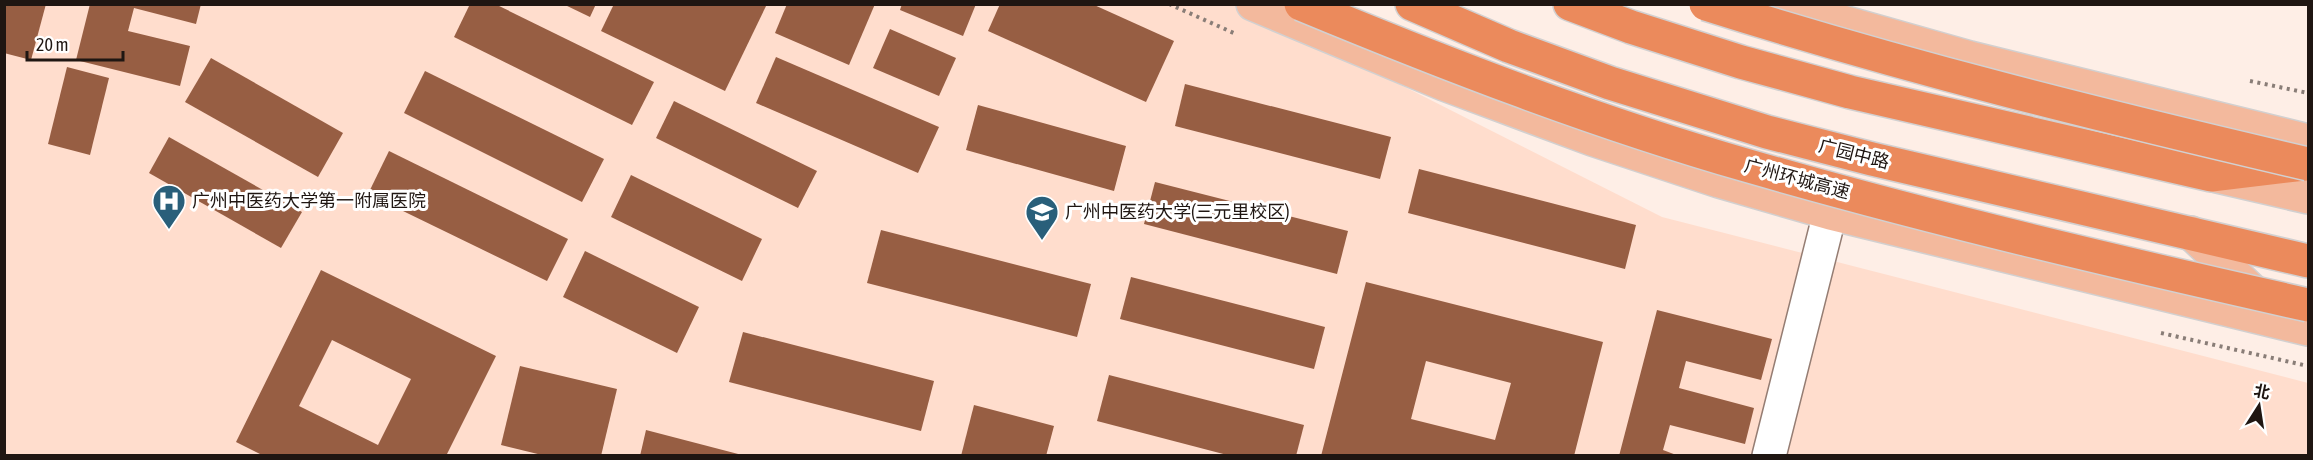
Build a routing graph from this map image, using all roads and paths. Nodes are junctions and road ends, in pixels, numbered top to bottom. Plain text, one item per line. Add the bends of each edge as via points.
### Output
1 (1169, 4) edge
2 (1253, 4) edge
3 (1301, 4) edge
4 (1413, 4) edge
5 (1570, 4) edge
6 (1706, 4) edge
7 (1779, 4) edge
8 (1181, 7) edge
9 (1243, 38) dead end
10 (1970, 58) junction
11 (2250, 81) dead end
12 (2308, 93) edge
13 (2066, 141) junction
14 (2308, 141) edge
15 (2308, 164) edge
16 (2211, 175) junction
17 (2308, 197) edge
18 (1830, 213) junction
19 (2191, 233) junction
20 (2308, 261) edge
21 (2302, 320) edge
22 (2161, 333) dead end
23 (2308, 366) edge
24 (1769, 456) edge

1 - 8 path
2 - 18 main road via 1444,84 1592,139
3 - 21 highway, 广州环城高速, bridge via 1483,79 1599,119 1748,166 2133,265
4 - 19 highway, 广园中路 via 1509,46 1714,116 1872,159
5 - 13 highway via 1741,62 1850,92
6 - 15 highway, bridge via 1946,75
7 - 10 main road
8 - 9 path
10 - 13 main road
10 - 14 main road
11 - 12 path
13 - 16 highway
15 - 16 highway
16 - 17 main road
18 - 21 main road
18 - 24 lane
19 - 20 highway, 广园中路
19 - 21 main road
22 - 23 path

